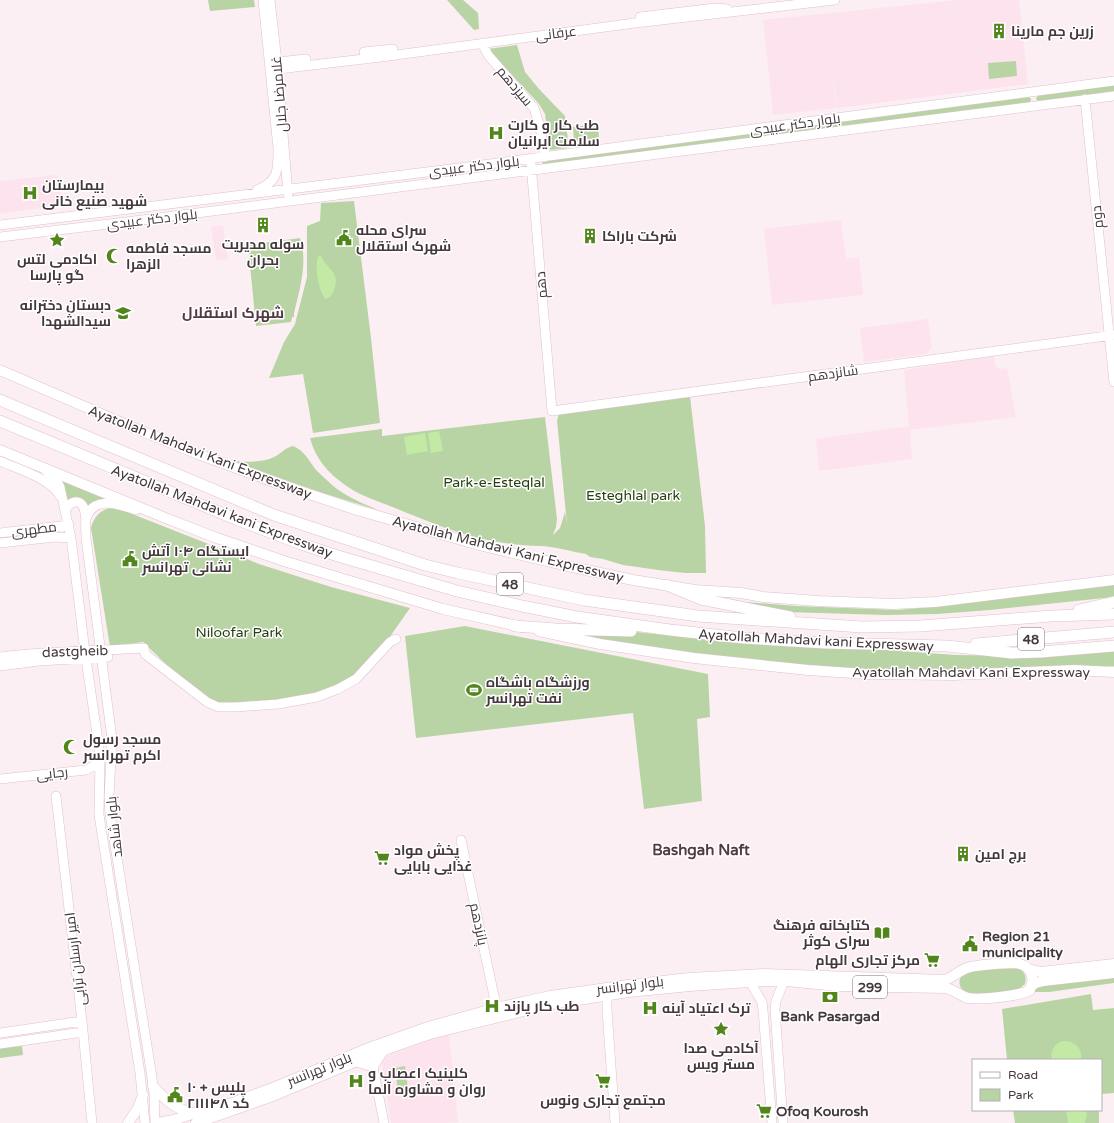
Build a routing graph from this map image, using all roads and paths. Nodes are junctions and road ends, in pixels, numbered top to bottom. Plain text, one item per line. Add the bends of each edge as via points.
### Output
1 (263, 0) edge
2 (270, 0) edge
3 (810, 0) edge
4 (835, 0) edge
5 (482, 43) junction
6 (273, 66) junction
7 (1114, 81) edge
8 (1114, 96) edge
9 (1085, 100) junction
10 (545, 157) junction
11 (530, 159) junction
12 (531, 170) junction
13 (288, 189) junction
14 (246, 195) junction
15 (289, 201) junction
16 (0, 225) edge
17 (0, 237) edge
18 (1111, 335) edge
19 (2, 370) edge
20 (1114, 382) edge
21 (0, 400) edge
22 (552, 411) joint
23 (0, 421) edge
24 (0, 450) edge
25 (0, 461) edge
26 (44, 468) junction
27 (63, 501) junction
28 (65, 512) junction
29 (163, 517) junction
30 (86, 519) junction
31 (68, 525) junction
32 (53, 527) junction
33 (0, 533) edge
34 (55, 537) junction
35 (71, 538) junction
36 (0, 543) edge
37 (1114, 580) edge
38 (667, 585) junction
39 (1114, 602) edge
40 (1114, 614) edge
41 (1051, 616) junction
42 (812, 624) junction
43 (515, 626) junction
44 (670, 630) junction
45 (1114, 632) edge
46 (396, 639) dead end
47 (947, 646) junction
48 (1114, 646) edge
49 (101, 654) junction
50 (86, 655) junction
51 (0, 657) edge
52 (0, 666) edge
53 (1113, 672) edge
54 (100, 759) junction
55 (0, 779) edge
56 (0, 783) edge
57 (99, 783) junction
58 (56, 796) dead end
59 (462, 840) dead end
60 (1114, 964) edge
61 (1030, 970) junction
62 (1114, 973) edge
63 (955, 976) junction
64 (784, 981) junction
65 (750, 982) junction
66 (1032, 986) junction
67 (956, 992) junction
68 (607, 996) junction
69 (497, 1012) junction
70 (82, 1021) junction
71 (83, 1032) junction
72 (0, 1033) edge
73 (0, 1044) edge
74 (766, 1046) junction
75 (778, 1046) junction
76 (369, 1054) junction
77 (373, 1067) junction
78 (153, 1090) junction
79 (143, 1095) junction
80 (195, 1118) edge
81 (92, 1123) edge
82 (128, 1123) edge
83 (145, 1123) edge
84 (157, 1123) edge
85 (384, 1123) edge
86 (615, 1123) edge
87 (772, 1123) edge
88 (783, 1123) edge

1 - 6 main road, غلامرضا جلال
2 - 6 main road, غلامرضا جلال
3 - 6 main road, عرفانی via 671,13
4 - 5 main road, عرفانی
5 - 6 main road, عرفانی via 381,57
5 - 10 main road, سیزدهم via 488,56 534,108
6 - 13 main road, غلامرضا جلال
6 - 14 main road, غلامرضا جلال via 278,168 270,184
7 - 10 main road, بلوار دکتر عبیدی
8 - 9 main road, بلوار دکتر عبیدی
9 - 12 main road, بلوار دکتر عبیدی
9 - 18 main road, دوم
10 - 11 main road, بلوار دکتر عبیدی
11 - 12 main road, دهم
11 - 13 main road, بلوار دکتر عبیدی
12 - 15 main road, بلوار دکتر عبیدی
12 - 22 main road, دهم
13 - 14 main road, بلوار دکتر عبیدی
13 - 15 main road, غلامرضا جلال
14 - 16 main road, بلوار دکتر عبیدی
15 - 17 main road, بلوار دکتر عبیدی
18 - 20 main road, دوم
18 - 22 main road, شانزدهم
19 - 38 main road, Ayatollah Mahdavi Kani Expressway via 198,454 357,510 479,545 633,580
21 - 42 highway, Ayatollah Mahdavi Kani Expressway / 48 via 274,515 425,565 584,600 698,616
23 - 44 highway, Ayatollah Mahdavi kani Expressway / 48 via 238,520 338,556 457,591 522,606 577,617
24 - 26 main road, Ayatollah Mahdavi Kani Expressway
25 - 27 main road via 48,483 60,494
26 - 27 main road, بلوار شاهد via 58,483
26 - 29 main road, Ayatollah Mahdavi Kani Expressway
27 - 28 main road, بلوار شاهد
28 - 30 main road via 70,503 80,503 83,505
28 - 31 main road, بلوار شاهد
29 - 30 main road via 106,503 95,507
29 - 43 main road, Ayatollah Mahdavi Kani Expressway via 287,562 374,589
30 - 49 main road, بلوار شاهد
31 - 32 main road, مطهری
31 - 35 main road, بلوار شاهد
32 - 33 main road, مطهری
32 - 34 main road
34 - 35 main road
34 - 36 main road
35 - 50 main road, بلوار شاهد
37 - 38 main road, Ayatollah Mahdavi Kani Expressway via 935,602 893,604 779,598
38 - 42 highway via 701,599
39 - 41 highway, Ayatollah Mahdavi Kani Expressway
40 - 41 highway, Ayatollah Mahdavi Kani Expressway / 48
41 - 42 highway, Ayatollah Mahdavi Kani Expressway / 48 via 921,626 862,627
43 - 44 highway
43 - 53 main road, Ayatollah Mahdavi Kani Expressway via 600,644 694,658 808,670 866,674 954,675 1074,670
44 - 47 highway, Ayatollah Mahdavi kani Expressway / 48 via 825,643
45 - 47 highway, Ayatollah Mahdavi Kani Expressway / 48
46 - 49 main road, dastgheib via 390,642 356,679 338,689 317,697 278,704 236,707 218,707 208,702 145,654
47 - 48 highway, Ayatollah Mahdavi Kani Expressway via 1012,653
49 - 50 main road, dastgheib
49 - 78 main road, بلوار شاهد via 112,740 110,814
50 - 51 main road, dastgheib via 38,652
50 - 52 main road, dastgheib
50 - 54 main road, بلوار شاهد
54 - 55 main road, رجایی via 86,770
54 - 57 main road, بلوار شاهد
56 - 57 main road, رجایی via 85,774 95,778
57 - 79 main road, بلوار شاهد via 101,831
58 - 70 main road, امیر ارسلان ترابی
59 - 69 main road, پانزدهم
60 - 61 main road via 1041,972
61 - 63 main road, بلوار تهرانسر via 1020,963 1003,963 971,967
61 - 66 main road
62 - 66 main road via 1042,981
63 - 67 main road
63 - 69 main road, بلوار تهرانسر / 299 via 945,980 787,974 689,978 550,996
64 - 65 main road, بلوار تهرانسر
64 - 67 main road, بلوار تهرانسر / 299 via 836,986 945,988
64 - 75 main road via 776,1001
65 - 68 main road, بلوار تهرانسر
65 - 74 main road via 762,1002
66 - 67 main road, بلوار تهرانسر via 1022,994 969,998
68 - 69 main road, بلوار تهرانسر
68 - 86 main road
69 - 76 main road, بلوار تهرانسر / 299 via 428,1027
70 - 71 main road, امیر ارسلان ترابی
70 - 72 main road
71 - 73 main road
71 - 81 main road, امیر ارسلان ترابی
74 - 75 main road
74 - 87 main road
75 - 88 main road
76 - 77 main road
76 - 77 main road
76 - 77 main road
76 - 80 main road, بلوار تهرانسر / 299
77 - 85 main road
78 - 79 main road
78 - 80 main road
78 - 84 main road, بلوار شاهد
79 - 82 main road
79 - 83 main road, بلوار شاهد
80 - 84 main road, بلوار تهرانسر / 299

